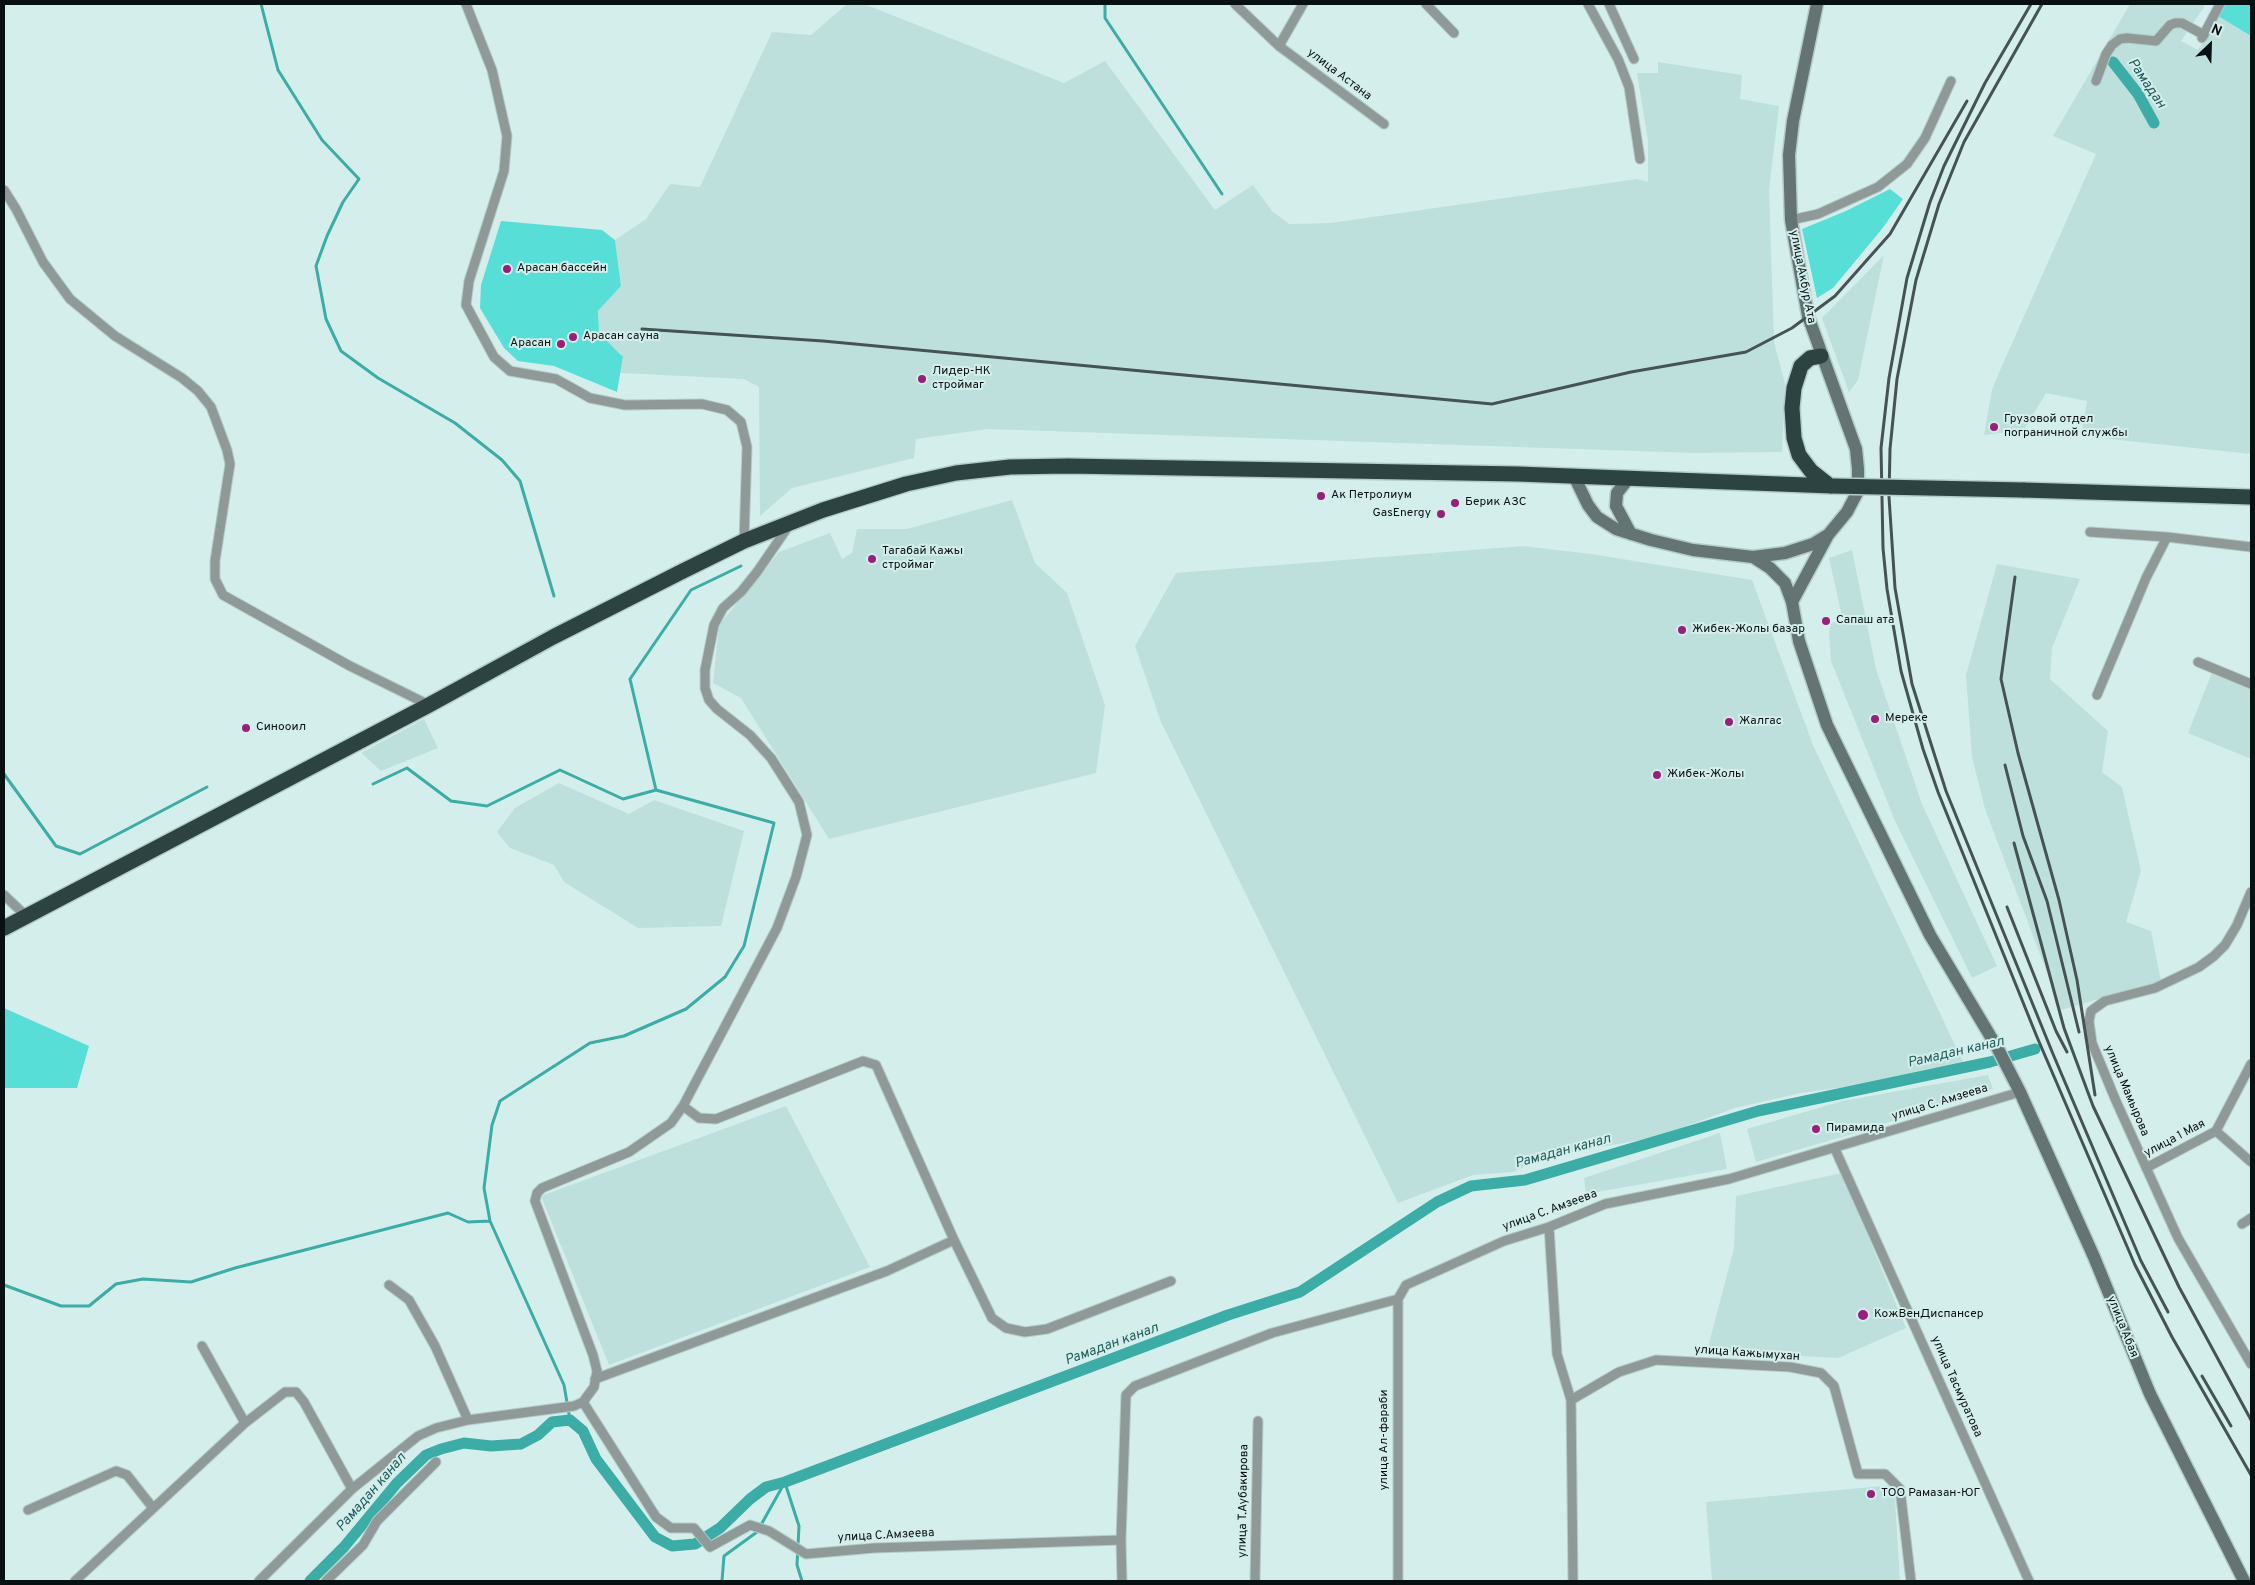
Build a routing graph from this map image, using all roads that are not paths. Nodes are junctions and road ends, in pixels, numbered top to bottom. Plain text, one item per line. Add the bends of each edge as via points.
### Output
1 (466, 4) edge
2 (1235, 4) edge
3 (1303, 4) edge
4 (1426, 4) edge
5 (1588, 4) edge
6 (1609, 4) edge
7 (1816, 4) edge
8 (2220, 4) edge
9 (1454, 33) dead end
10 (1279, 46) junction
11 (1634, 59) dead end
12 (1951, 81) dead end
13 (2096, 81) dead end
14 (1384, 124) dead end
15 (1640, 159) dead end
16 (4, 190) edge
17 (1791, 220) junction
18 (1821, 356) junction
19 (1574, 476) junction
20 (1628, 479) junction
21 (1831, 486) junction
22 (2251, 496) edge
23 (790, 524) junction
24 (2090, 532) dead end
25 (1631, 534) junction
26 (1828, 535) junction
27 (2167, 537) junction
28 (744, 541) junction
29 (2251, 547) edge
30 (1753, 557) junction
31 (1792, 602) junction
32 (2198, 662) dead end
33 (2251, 684) edge
34 (2097, 695) dead end
35 (429, 705) junction
36 (2251, 892) edge
37 (4, 895) edge
38 (26, 916) junction
39 (4, 928) edge
40 (2251, 1065) edge
41 (2020, 1092) junction
42 (683, 1106) junction
43 (2216, 1131) junction
44 (1835, 1149) junction
45 (2251, 1162) edge
46 (2146, 1168) junction
47 (2251, 1218) edge
48 (2242, 1224) dead end
49 (1549, 1228) junction
50 (954, 1240) junction
51 (1171, 1281) dead end
52 (389, 1285) dead end
53 (1398, 1299) junction
54 (202, 1346) dead end
55 (2251, 1364) edge
56 (595, 1379) junction
57 (1571, 1400) junction
58 (583, 1402) junction
59 (468, 1420) junction
60 (1258, 1421) dead end
61 (245, 1424) junction
62 (436, 1462) dead end
63 (352, 1489) junction
64 (153, 1508) junction
65 (28, 1510) dead end
66 (1121, 1540) junction
67 (75, 1581) edge
68 (259, 1581) edge
69 (326, 1581) edge
70 (1122, 1581) edge
71 (1254, 1581) edge
72 (1398, 1581) edge
73 (1573, 1581) edge
74 (1911, 1581) edge
75 (2029, 1581) edge
76 (2244, 1581) edge

1 - 28 street via 492,70 507,136 504,171 469,281 466,305 494,357 510,371 556,379 590,398 624,404 702,404 727,410 741,422 747,447
2 - 10 street, улица Астана
3 - 10 street
4 - 9 street
5 - 15 street via 1629,86
6 - 11 street
7 - 17 main road, улица Акбур Ата via 1793,120 1789,156
8 - 13 street via 2203,37 2182,23 2175,23 2156,41 2120,39 2106,54
10 - 14 street, улица Астана
12 - 17 street via 1925,138 1907,164 1878,187 1818,214
16 - 35 street via 43,262 70,299 115,336 182,378 211,407 230,464 215,562 215,579 223,595 358,671
17 - 18 main road, улица Акбур Ата via 1808,316
18 - 21 highway via 1810,358 1801,366 1794,388 1794,438 1803,463
18 - 26 main road, улица Акбур Ата via 1856,449 1858,469 1858,491 1848,512
19 - 20 highway
19 - 23 highway via 1207,467 1010,467 956,473 906,484 822,510
19 - 25 main road via 1597,517
20 - 21 highway
20 - 25 main road via 1618,494 1616,506
21 - 22 highway, bridge
23 - 28 highway
23 - 42 street via 757,572 723,608 714,625 705,670 705,688 717,709 771,758 799,802 807,835 777,928
24 - 27 street
25 - 30 main road via 1693,550
26 - 30 main road via 1813,544 1785,553
26 - 31 main road
27 - 29 street
27 - 34 street via 2146,578
28 - 35 highway via 562,632
30 - 31 main road, улица Абая via 1785,583
31 - 41 main road, улица Абая via 1799,641 1827,725 1930,935
32 - 33 street
35 - 38 highway
36 - 46 street, улица Мамырова via 2237,925 2214,956 2199,967 2155,988 2105,1001 2096,1006 2089,1017 2092,1043
37 - 38 street
38 - 39 highway
40 - 43 street, улица 1 Мая
41 - 44 street, улица С. Амзеева
41 - 76 main road, улица Абая via 2094,1257 2150,1394
42 - 50 street via 699,1118 716,1119 863,1061 876,1065
42 - 56 street via 666,1128 629,1152 542,1188 537,1193 538,1211 594,1355
43 - 45 street, улица 1 Мая
43 - 46 street, улица 1 Мая
44 - 49 street, улица С. Амзеева via 1729,1179 1604,1204
44 - 75 street, улица Тасмуратова
46 - 55 street, улица Мамырова via 2178,1238
47 - 48 street
49 - 53 street, улица С. Амзеева via 1504,1242 1406,1286
49 - 57 street via 1557,1354
50 - 51 street via 992,1318 1006,1328 1025,1332 1047,1329
50 - 56 street via 886,1272
52 - 59 street via 408,1300 435,1346
53 - 66 street via 1272,1333 1135,1386 1126,1395
53 - 72 street, улица Ал-фараби
54 - 61 street
56 - 58 street
57 - 73 street
57 - 74 street, улица Кажымухан via 1619,1372 1656,1360 1790,1367 1821,1373 1834,1386 1858,1474 1885,1474 1900,1489
58 - 59 street via 574,1406
58 - 66 street, улица С.Амзеева via 656,1517 671,1528 694,1528 710,1547 750,1525 769,1531 806,1554 874,1548
59 - 63 street via 418,1436
60 - 71 street, улица Т.Аубакирова
61 - 63 street via 285,1392 296,1392
61 - 64 street
62 - 69 street via 377,1521 363,1545
63 - 68 street
64 - 65 street via 127,1476 116,1470
64 - 67 street
66 - 70 street

